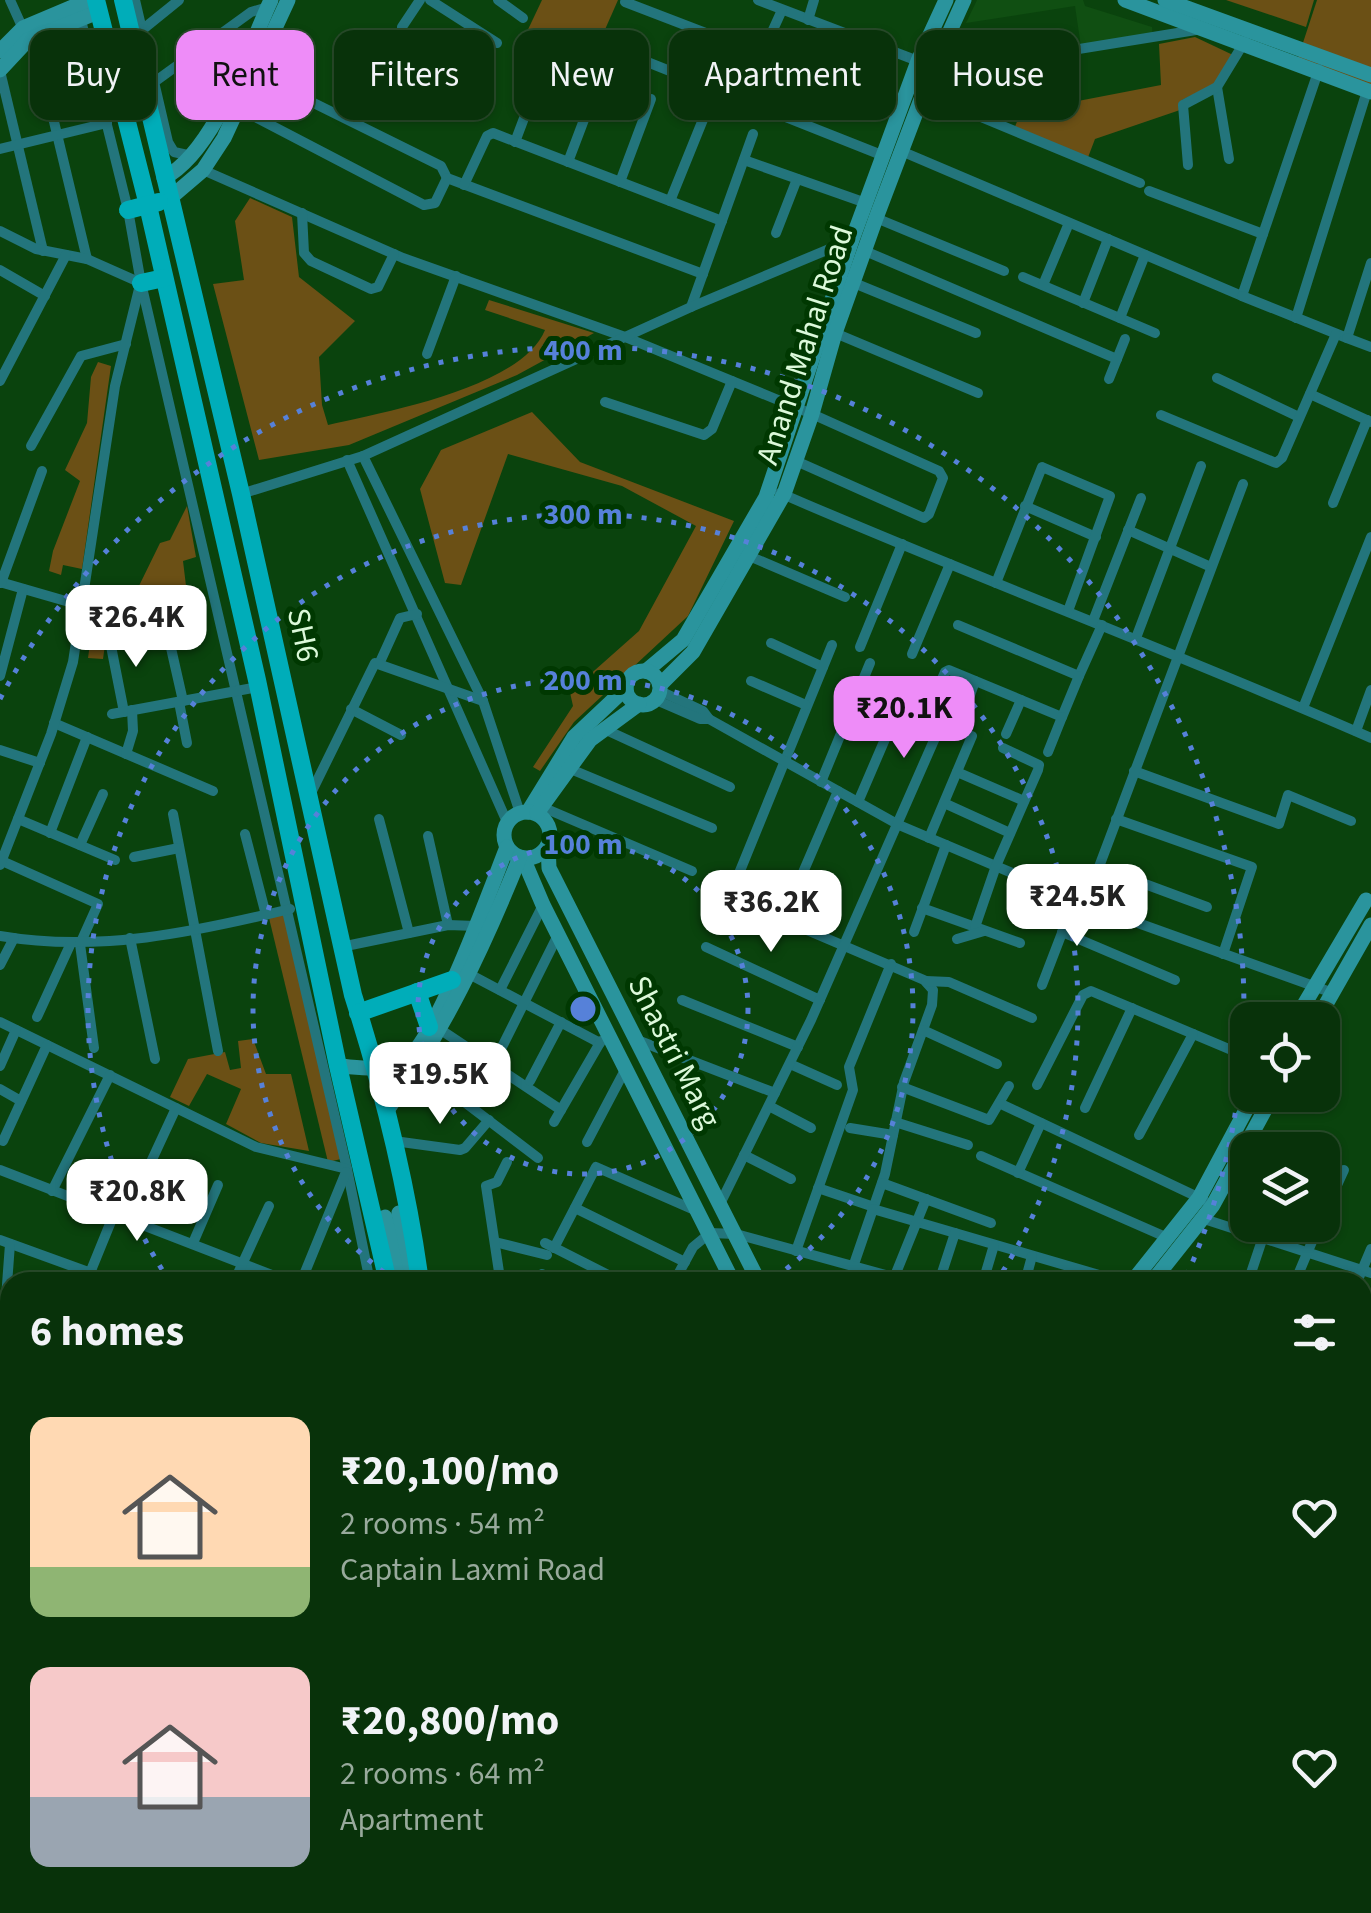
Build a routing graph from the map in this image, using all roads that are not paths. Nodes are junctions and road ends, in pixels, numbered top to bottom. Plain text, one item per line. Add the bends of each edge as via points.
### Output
1 (9, 0) edge
2 (123, 0) edge
3 (135, 0) edge
4 (179, 0) edge
5 (288, 0) edge
6 (420, 0) edge
7 (430, 0) edge
8 (498, 0) edge
9 (758, 0) edge
10 (814, 0) edge
11 (946, 0) edge
12 (964, 0) edge
13 (1125, 0) edge
14 (1165, 0) edge
15 (625, 2) edge
16 (270, 3) edge
17 (88, 7) edge
18 (782, 10) junction
19 (0, 12) edge
20 (522, 18) dead end
21 (808, 20) junction
22 (402, 27) dead end
23 (1203, 29) junction
24 (132, 30) edge
25 (142, 30) joint
26 (275, 30) edge
27 (700, 30) edge
28 (773, 30) edge
29 (932, 30) edge
30 (950, 30) edge
31 (23, 38) junction
32 (1246, 38) junction
33 (497, 42) dead end
34 (30, 46) edge
35 (1079, 49) edge
36 (0, 51) edge
37 (916, 60) edge
38 (1320, 65) junction
39 (916, 67) edge
40 (0, 71) edge
41 (156, 81) edge
42 (1370, 86) edge
43 (1217, 88) junction
44 (651, 98) dead end
45 (314, 103) edge
46 (896, 106) edge
47 (156, 107) edge
48 (901, 108) junction
49 (916, 112) edge
50 (53, 120) edge
51 (106, 120) edge
52 (126, 120) edge
53 (155, 120) edge
54 (231, 120) edge
55 (261, 120) edge
56 (523, 120) edge
57 (584, 120) edge
58 (703, 120) edge
59 (794, 120) edge
60 (986, 120) edge
61 (107, 123) junction
62 (753, 134) dead end
63 (57, 136) junction
64 (514, 142) junction
65 (18, 145) junction
66 (0, 149) edge
67 (901, 152) junction
68 (192, 156) junction
69 (884, 156) junction
70 (1229, 159) dead end
71 (744, 160) junction
72 (568, 162) junction
73 (1188, 165) dead end
74 (203, 170) junction
75 (164, 178) junction
76 (448, 178) junction
77 (798, 179) junction
78 (620, 182) junction
79 (142, 183) junction
80 (464, 184) junction
81 (122, 188) junction
82 (169, 200) junction
83 (670, 201) junction
84 (866, 203) junction
85 (147, 205) junction
86 (128, 210) junction
87 (302, 213) junction
88 (722, 220) junction
89 (1069, 223) junction
90 (874, 224) junction
91 (0, 231) edge
92 (776, 233) dead end
93 (1263, 234) junction
94 (852, 240) junction
95 (1108, 240) junction
96 (43, 250) junction
97 (865, 252) junction
98 (394, 254) junction
99 (66, 255) junction
100 (1145, 255) junction
101 (87, 259) junction
102 (1371, 263) edge
103 (1004, 271) dead end
104 (2, 276) edge
105 (456, 276) junction
106 (1023, 277) dead end
107 (164, 278) junction
108 (701, 280) junction
109 (141, 283) junction
110 (854, 283) junction
111 (1043, 286) junction
112 (719, 295) junction
113 (45, 296) junction
114 (1242, 296) junction
115 (1084, 303) junction
116 (691, 307) junction
117 (1120, 318) junction
118 (1296, 318) junction
119 (834, 333) junction
120 (976, 333) dead end
121 (1155, 333) dead end
122 (625, 336) junction
123 (1341, 336) junction
124 (1124, 338) dead end
125 (126, 344) junction
126 (1371, 347) edge
127 (0, 351) edge
128 (427, 354) dead end
129 (12, 358) junction
130 (1116, 359) junction
131 (1218, 378) dead end
132 (1109, 379) dead end
133 (0, 381) edge
134 (732, 381) junction
135 (978, 393) dead end
136 (1310, 394) junction
137 (605, 402) dead end
138 (804, 411) junction
139 (1160, 415) dead end
140 (1299, 418) junction
141 (1369, 421) edge
142 (31, 446) dead end
143 (363, 456) junction
144 (347, 460) junction
145 (796, 461) junction
146 (1201, 466) dead end
147 (42, 471) dead end
148 (1242, 484) dead end
149 (777, 491) junction
150 (241, 494) junction
151 (1141, 498) dead end
152 (1333, 502) dead end
153 (1025, 506) junction
154 (1128, 530) junction
155 (1096, 537) junction
156 (1371, 537) edge
157 (902, 544) junction
158 (1170, 549) junction
159 (749, 556) junction
160 (950, 564) junction
161 (1210, 567) junction
162 (0, 582) edge
163 (996, 584) junction
164 (23, 589) junction
165 (845, 597) dead end
166 (83, 606) junction
167 (1068, 612) junction
168 (417, 614) junction
169 (1098, 623) junction
170 (958, 624) dead end
171 (166, 626) dead end
172 (110, 636) dead end
173 (1136, 638) junction
174 (771, 643) dead end
175 (832, 645) dead end
176 (860, 647) dead end
177 (912, 654) dead end
178 (1177, 654) junction
179 (380, 662) junction
180 (870, 663) dead end
181 (823, 667) junction
182 (646, 671) junction
183 (0, 676) edge
184 (1079, 676) junction
185 (751, 680) dead end
186 (975, 681) junction
187 (258, 686) junction
188 (451, 688) junction
189 (626, 688) junction
190 (907, 688) dead end
191 (238, 690) junction
192 (1371, 690) edge
193 (659, 692) junction
194 (934, 698) dead end
195 (1020, 700) junction
196 (181, 701) junction
197 (484, 701) junction
198 (638, 704) junction
199 (806, 705) junction
200 (1303, 708) junction
201 (351, 709) junction
202 (122, 712) junction
203 (946, 713) dead end
204 (963, 715) dead end
205 (1062, 717) junction
206 (54, 723) junction
207 (604, 729) junction
208 (1356, 731) junction
209 (1006, 734) dead end
210 (401, 736) dead end
211 (972, 736) dead end
212 (87, 737) junction
213 (1371, 738) edge
214 (186, 743) dead end
215 (1003, 748) dead end
216 (0, 750) edge
217 (1048, 752) dead end
218 (126, 754) junction
219 (784, 761) junction
220 (40, 763) junction
221 (568, 768) junction
222 (1134, 771) junction
223 (957, 772) junction
224 (821, 782) junction
225 (730, 787) dead end
226 (212, 791) dead end
227 (838, 791) junction
228 (103, 794) dead end
229 (308, 798) junction
230 (1024, 801) junction
231 (858, 802) junction
232 (944, 803) junction
233 (173, 814) dead end
234 (527, 814) junction
235 (1116, 818) junction
236 (379, 819) dead end
237 (18, 820) junction
238 (1351, 821) dead end
239 (899, 825) junction
240 (712, 828) dead end
241 (50, 833) junction
242 (1010, 833) junction
243 (245, 834) dead end
244 (428, 836) dead end
245 (929, 838) junction
246 (80, 845) junction
247 (548, 845) junction
248 (946, 845) junction
249 (179, 848) junction
250 (517, 854) junction
251 (134, 857) dead end
252 (116, 860) dead end
253 (1, 863) edge
254 (996, 866) junction
255 (1099, 867) junction
256 (692, 871) dead end
257 (1369, 898) edge
258 (1080, 902) junction
259 (543, 905) junction
260 (1207, 907) dead end
261 (296, 908) junction
262 (922, 908) junction
263 (266, 915) junction
264 (784, 918) junction
265 (448, 925) junction
266 (476, 926) junction
267 (1371, 926) edge
268 (979, 929) junction
269 (195, 932) junction
270 (914, 932) dead end
271 (1062, 932) junction
272 (409, 933) junction
273 (558, 935) junction
274 (0, 936) edge
275 (14, 938) junction
276 (130, 938) junction
277 (957, 939) dead end
278 (76, 944) junction
279 (846, 944) junction
280 (1020, 944) dead end
281 (342, 947) junction
282 (706, 947) dead end
283 (1223, 954) junction
284 (890, 964) junction
285 (0, 965) edge
286 (461, 978) junction
287 (1175, 980) dead end
288 (926, 981) junction
289 (1042, 985) dead end
290 (1314, 987) junction
291 (500, 990) junction
292 (417, 992) junction
293 (1333, 994) junction
294 (682, 1000) dead end
295 (820, 1000) junction
296 (523, 1002) junction
297 (1306, 1002) edge
298 (1328, 1002) edge
299 (1132, 1008) junction
300 (358, 1012) junction
301 (36, 1017) dead end
302 (1032, 1018) dead end
303 (0, 1022) edge
304 (561, 1022) junction
305 (435, 1029) junction
306 (16, 1030) junction
307 (923, 1030) junction
308 (1193, 1034) junction
309 (603, 1037) junction
310 (637, 1040) junction
311 (47, 1045) junction
312 (798, 1047) junction
313 (94, 1048) dead end
314 (1230, 1049) edge
315 (218, 1051) dead end
316 (496, 1056) dead end
317 (155, 1059) dead end
318 (413, 1063) junction
319 (790, 1064) junction
320 (997, 1064) dead end
321 (330, 1065) junction
322 (0, 1066) edge
323 (375, 1067) junction
324 (626, 1068) junction
325 (110, 1076) junction
326 (530, 1082) dead end
327 (837, 1085) dead end
328 (1037, 1085) dead end
329 (1009, 1086) dead end
330 (902, 1087) junction
331 (0, 1089) edge
332 (775, 1094) junction
333 (22, 1101) junction
334 (1000, 1104) junction
335 (769, 1106) junction
336 (176, 1108) junction
337 (1085, 1108) dead end
338 (555, 1110) junction
339 (386, 1112) junction
340 (1247, 1112) edge
341 (1263, 1112) edge
342 (489, 1120) junction
343 (554, 1122) dead end
344 (895, 1122) junction
345 (1041, 1123) junction
346 (811, 1128) dead end
347 (850, 1128) dead end
348 (892, 1135) junction
349 (1139, 1135) dead end
350 (4, 1141) dead end
351 (393, 1141) junction
352 (587, 1142) dead end
353 (968, 1145) dead end
354 (744, 1155) junction
355 (980, 1156) dead end
356 (538, 1158) dead end
357 (507, 1162) dead end
358 (354, 1168) junction
359 (0, 1170) edge
360 (1344, 1170) dead end
361 (1018, 1173) junction
362 (791, 1179) dead end
363 (1340, 1179) edge
364 (882, 1183) junction
365 (218, 1185) dead end
366 (818, 1188) junction
367 (52, 1191) junction
368 (926, 1198) junction
369 (720, 1202) junction
370 (270, 1206) dead end
371 (1206, 1207) junction
372 (575, 1208) junction
373 (873, 1208) junction
374 (700, 1212) junction
375 (392, 1215) junction
376 (119, 1216) junction
377 (1230, 1218) edge
378 (916, 1222) junction
379 (991, 1223) dead end
380 (710, 1233) junction
381 (956, 1233) junction
382 (736, 1234) junction
383 (1168, 1238) junction
384 (5, 1242) edge
385 (495, 1242) junction
386 (1258, 1242) edge
387 (1284, 1242) edge
388 (1312, 1242) edge
389 (192, 1243) junction
390 (994, 1245) junction
391 (549, 1249) junction
392 (1371, 1249) edge
393 (796, 1251) junction
394 (1308, 1252) junction
395 (1032, 1256) junction
396 (244, 1262) junction
397 (685, 1262) junction
398 (854, 1266) junction
399 (1071, 1268) junction
400 (4, 1272) edge
401 (87, 1272) edge
402 (91, 1272) edge
403 (239, 1272) edge
404 (267, 1272) edge
405 (306, 1272) edge
406 (369, 1272) edge
407 (389, 1272) edge
408 (397, 1272) edge
409 (407, 1272) edge
410 (416, 1272) edge
411 (498, 1272) edge
412 (600, 1272) edge
413 (679, 1272) edge
414 (728, 1272) edge
415 (754, 1272) edge
416 (874, 1272) edge
417 (896, 1272) edge
418 (942, 1272) edge
419 (986, 1272) edge
420 (1027, 1272) edge
421 (1070, 1272) edge
422 (1086, 1272) edge
423 (1140, 1272) edge
424 (1159, 1272) edge
425 (1250, 1272) edge
426 (1299, 1272) edge
427 (1367, 1272) edge

1 - 19 street
1 - 31 street
2 - 24 main road, SH6
3 - 25 street
4 - 25 street
5 - 26 main road
6 - 22 street
7 - 33 street
8 - 20 street
9 - 18 street
10 - 21 street
11 - 29 main road, Anand Mahal Road
12 - 30 main road, Anand Mahal Road
13 - 23 main road
14 - 32 main road
15 - 27 street
16 - 41 street
16 - 68 main road
17 - 31 main road
18 - 21 street
18 - 28 street
21 - 37 street
23 - 32 main road
23 - 35 street
31 - 34 street
31 - 36 main road
31 - 40 main road
32 - 38 main road
32 - 43 street
38 - 42 main road
38 - 93 street
39 - 48 main road, Anand Mahal Road
40 - 65 street
42 - 118 street
43 - 70 street
43 - 73 street via 1182,106
44 - 78 street
45 - 76 street via 441,166
46 - 48 street
47 - 68 street via 170,148
48 - 69 main road, Anand Mahal Road
49 - 67 main road, Anand Mahal Road
50 - 63 street
51 - 61 street
52 - 79 main road
53 - 75 main road, SH6
54 - 74 main road
55 - 76 street via 424,205 435,203
56 - 64 street
57 - 72 street
58 - 83 street
59 - 69 street
60 - 93 street
61 - 63 street
61 - 81 street
62 - 71 street
63 - 65 street
63 - 101 street
64 - 72 street
64 - 80 street via 490,134
65 - 66 street
65 - 96 street
67 - 89 street
67 - 90 main road, Anand Mahal Road
68 - 75 main road
69 - 84 main road, Anand Mahal Road
71 - 77 street
71 - 88 street
72 - 78 street
74 - 82 main road
74 - 87 street
75 - 79 main road
75 - 82 main road, SH6
76 - 80 street
77 - 84 street
77 - 92 street
78 - 83 street
79 - 81 main road
79 - 85 main road
80 - 108 street
81 - 86 street
82 - 85 main road
82 - 150 main road, SH6
83 - 88 street
84 - 94 main road, Anand Mahal Road
85 - 86 main road
85 - 107 main road
86 - 109 street
87 - 98 street
87 - 98 street via 304,254 371,289
88 - 108 street
89 - 95 street
89 - 111 street
90 - 94 street
90 - 97 main road, Anand Mahal Road
90 - 103 street
91 - 96 street
93 - 114 street
94 - 112 street
94 - 138 main road, Anand Mahal Road
95 - 100 street
95 - 115 street
96 - 99 street
97 - 110 main road, Anand Mahal Road
97 - 130 street
98 - 105 street
99 - 101 street
99 - 113 street
100 - 114 street
100 - 117 street
101 - 109 street
102 - 123 street
104 - 113 street
105 - 122 street
105 - 128 street
106 - 111 street
107 - 109 main road
107 - 187 main road
108 - 112 street
108 - 116 street
109 - 125 street
109 - 191 street
110 - 119 main road, Anand Mahal Road
110 - 120 street
111 - 115 street
112 - 116 street
113 - 129 street
114 - 118 street
115 - 117 street
116 - 122 street
117 - 121 street
118 - 123 street
119 - 135 street
119 - 138 main road, Anand Mahal Road
122 - 134 street
122 - 143 street
123 - 126 street
123 - 136 street
124 - 130 street
125 - 142 street via 81,356
125 - 166 street
127 - 129 street
129 - 133 street
130 - 132 street
131 - 140 street
134 - 137 street via 704,435
134 - 138 street
136 - 140 street
136 - 141 street
138 - 145 main road, Anand Mahal Road
138 - 145 street via 943,478 928,514 920,517
138 - 149 main road, Anand Mahal Road
139 - 140 street via 1272,463 1282,458
141 - 152 street
143 - 144 street
143 - 197 street
144 - 150 street
144 - 168 street
145 - 149 main road, Anand Mahal Road
146 - 158 street
147 - 162 street
148 - 161 street
149 - 157 street
149 - 159 main road, Anand Mahal Road
149 - 182 main road, Anand Mahal Road via 683,640
150 - 229 main road, SH6
151 - 154 street
153 - 155 street
153 - 155 street via 1042,467 1108,494
153 - 163 street
154 - 158 street
154 - 169 street
155 - 167 street
156 - 200 street
157 - 160 street
157 - 176 street
158 - 161 street
158 - 173 street
159 - 165 street
159 - 193 main road, Anand Mahal Road via 694,652
160 - 163 street
160 - 177 street
161 - 178 street
162 - 164 street
163 - 167 street
164 - 166 street
164 - 183 street
166 - 206 street
167 - 169 street
168 - 179 street via 400,618
168 - 188 street
169 - 173 street
169 - 184 street
170 - 184 street
171 - 196 street
172 - 202 street
173 - 178 street
174 - 181 street
175 - 181 street
178 - 200 street
178 - 222 street
179 - 188 street
179 - 201 street via 370,667
180 - 224 street
181 - 199 street
182 - 189 main road via 630,677
182 - 193 main road via 655,676
184 - 205 street
185 - 199 street
186 - 194 street via 946,670
186 - 195 street
186 - 204 street
187 - 191 street
187 - 261 main road
188 - 197 street
188 - 234 street
189 - 198 main road
189 - 234 main road via 574,737
190 - 231 street
191 - 196 street
191 - 261 street
192 - 208 street
193 - 198 main road
193 - 219 street via 704,711
195 - 205 street
195 - 209 street
196 - 202 street
196 - 214 street
197 - 234 street
198 - 207 main road
199 - 219 street
200 - 208 street
201 - 210 street
201 - 229 street
202 - 218 street via 133,731
203 - 239 street
205 - 217 street
206 - 212 street
206 - 220 street
207 - 221 main road
207 - 225 street
208 - 213 street
211 - 223 street
212 - 218 street
212 - 241 street
215 - 230 street via 1039,764
216 - 220 street
218 - 226 street
219 - 224 street
219 - 264 street via 731,893
220 - 237 street
221 - 234 main road
221 - 240 street
222 - 235 street
222 - 238 street via 1279,824 1288,796
223 - 230 street
223 - 232 street
224 - 227 street
227 - 231 street
227 - 264 street
228 - 246 street
229 - 281 main road, SH6
230 - 242 street
231 - 239 street
232 - 242 street
232 - 245 street
233 - 249 street
234 - 247 main road via 547,824
234 - 250 main road via 504,837
234 - 256 street
235 - 255 street
235 - 283 street via 1252,867
236 - 272 street
237 - 241 street
237 - 253 street
239 - 245 street
239 - 279 street
241 - 246 street
242 - 254 street
243 - 263 street
244 - 265 street
245 - 248 street
246 - 252 street
247 - 250 main road via 538,855
247 - 310 main road, Shastri Marg via 549,868
248 - 254 street
248 - 262 street
249 - 251 street
249 - 269 street
250 - 259 main road, Shastri Marg
250 - 266 main road
250 - 286 main road
253 - 278 street via 96,902
254 - 258 street
254 - 268 street
255 - 258 street
255 - 260 street
257 - 290 main road
258 - 271 street
258 - 283 street
259 - 273 main road, Shastri Marg
259 - 291 street
261 - 263 street
261 - 321 main road
262 - 268 street
262 - 270 street
263 - 269 street
264 - 279 street
265 - 266 street
265 - 272 street
266 - 286 main road
267 - 293 main road
268 - 277 street
268 - 280 street
269 - 276 street
269 - 315 street
271 - 287 street
271 - 289 street
272 - 281 street
273 - 296 street
273 - 309 main road, Shastri Marg
274 - 275 street
275 - 278 street
275 - 285 street
276 - 278 street
276 - 317 street
278 - 301 street
278 - 313 street
279 - 284 street
279 - 295 street
281 - 300 main road, SH6
282 - 295 street
283 - 290 street
284 - 288 street
284 - 366 street via 848,1067 853,1090
286 - 291 street
286 - 292 main road
286 - 305 main road
288 - 302 street via 949,982
288 - 307 street via 934,998
290 - 293 street
290 - 297 main road
291 - 296 street
292 - 300 main road
292 - 305 main road
293 - 298 main road
294 - 312 street
295 - 312 street
296 - 304 street
296 - 316 street
299 - 308 street
299 - 328 street via 1086,992
299 - 337 street
300 - 323 main road, SH6
303 - 306 street
304 - 309 street
304 - 326 street
305 - 318 main road
305 - 338 street
306 - 311 street
306 - 322 street
307 - 320 street
307 - 330 street
308 - 314 street
308 - 349 street
309 - 324 main road, Shastri Marg
309 - 338 street
310 - 332 street
310 - 369 main road, Shastri Marg
311 - 325 street
311 - 333 street
312 - 319 street
318 - 323 main road
318 - 339 main road
318 - 342 street
319 - 327 street
319 - 332 street
321 - 323 main road
321 - 358 main road
323 - 339 main road, SH6
324 - 352 street
324 - 374 main road, Shastri Marg
325 - 336 street
325 - 367 street
329 - 334 street
330 - 334 street via 984,1119
330 - 344 street
331 - 333 street
332 - 335 street
333 - 350 street
334 - 345 street
335 - 346 street
335 - 354 street
336 - 358 street via 256,1147
336 - 376 street
338 - 343 street
339 - 351 main road, SH6
340 - 371 main road
341 - 371 main road
342 - 351 street via 460,1150
342 - 356 street
344 - 348 street
344 - 353 street
345 - 361 street
345 - 371 street
347 - 348 street
348 - 364 street
351 - 375 main road, SH6
354 - 362 street
354 - 369 street
355 - 361 street
357 - 385 street via 497,1182 486,1186
358 - 375 main road
358 - 405 street
358 - 406 street
359 - 367 street
360 - 363 street
361 - 383 street
364 - 368 street
364 - 373 street
365 - 389 street
366 - 373 street
366 - 393 street
367 - 376 street
368 - 378 street
368 - 379 street
369 - 382 main road, Shastri Marg
370 - 396 street
371 - 377 street
371 - 383 main road
371 - 424 main road
372 - 374 street via 592,1172 602,1167
372 - 391 street
372 - 397 street
373 - 378 street
373 - 398 street
374 - 380 main road, Shastri Marg
375 - 407 main road
375 - 408 main road
375 - 409 main road
375 - 410 main road, SH6
376 - 389 street
376 - 402 street
378 - 381 street
378 - 417 street
380 - 382 street
380 - 397 street
380 - 414 main road, Shastri Marg
381 - 390 street
381 - 418 street
382 - 393 street
382 - 415 main road, Shastri Marg
383 - 423 main road
384 - 400 street
384 - 401 street
385 - 391 street
385 - 411 street
386 - 425 street
387 - 394 street
388 - 394 street
389 - 396 street
390 - 395 street
390 - 419 street
391 - 412 street
392 - 427 street
393 - 398 street
394 - 426 street
394 - 427 street
395 - 399 street
395 - 420 street
396 - 403 street
396 - 404 street
397 - 413 street
398 - 416 street
399 - 421 street
399 - 422 street

